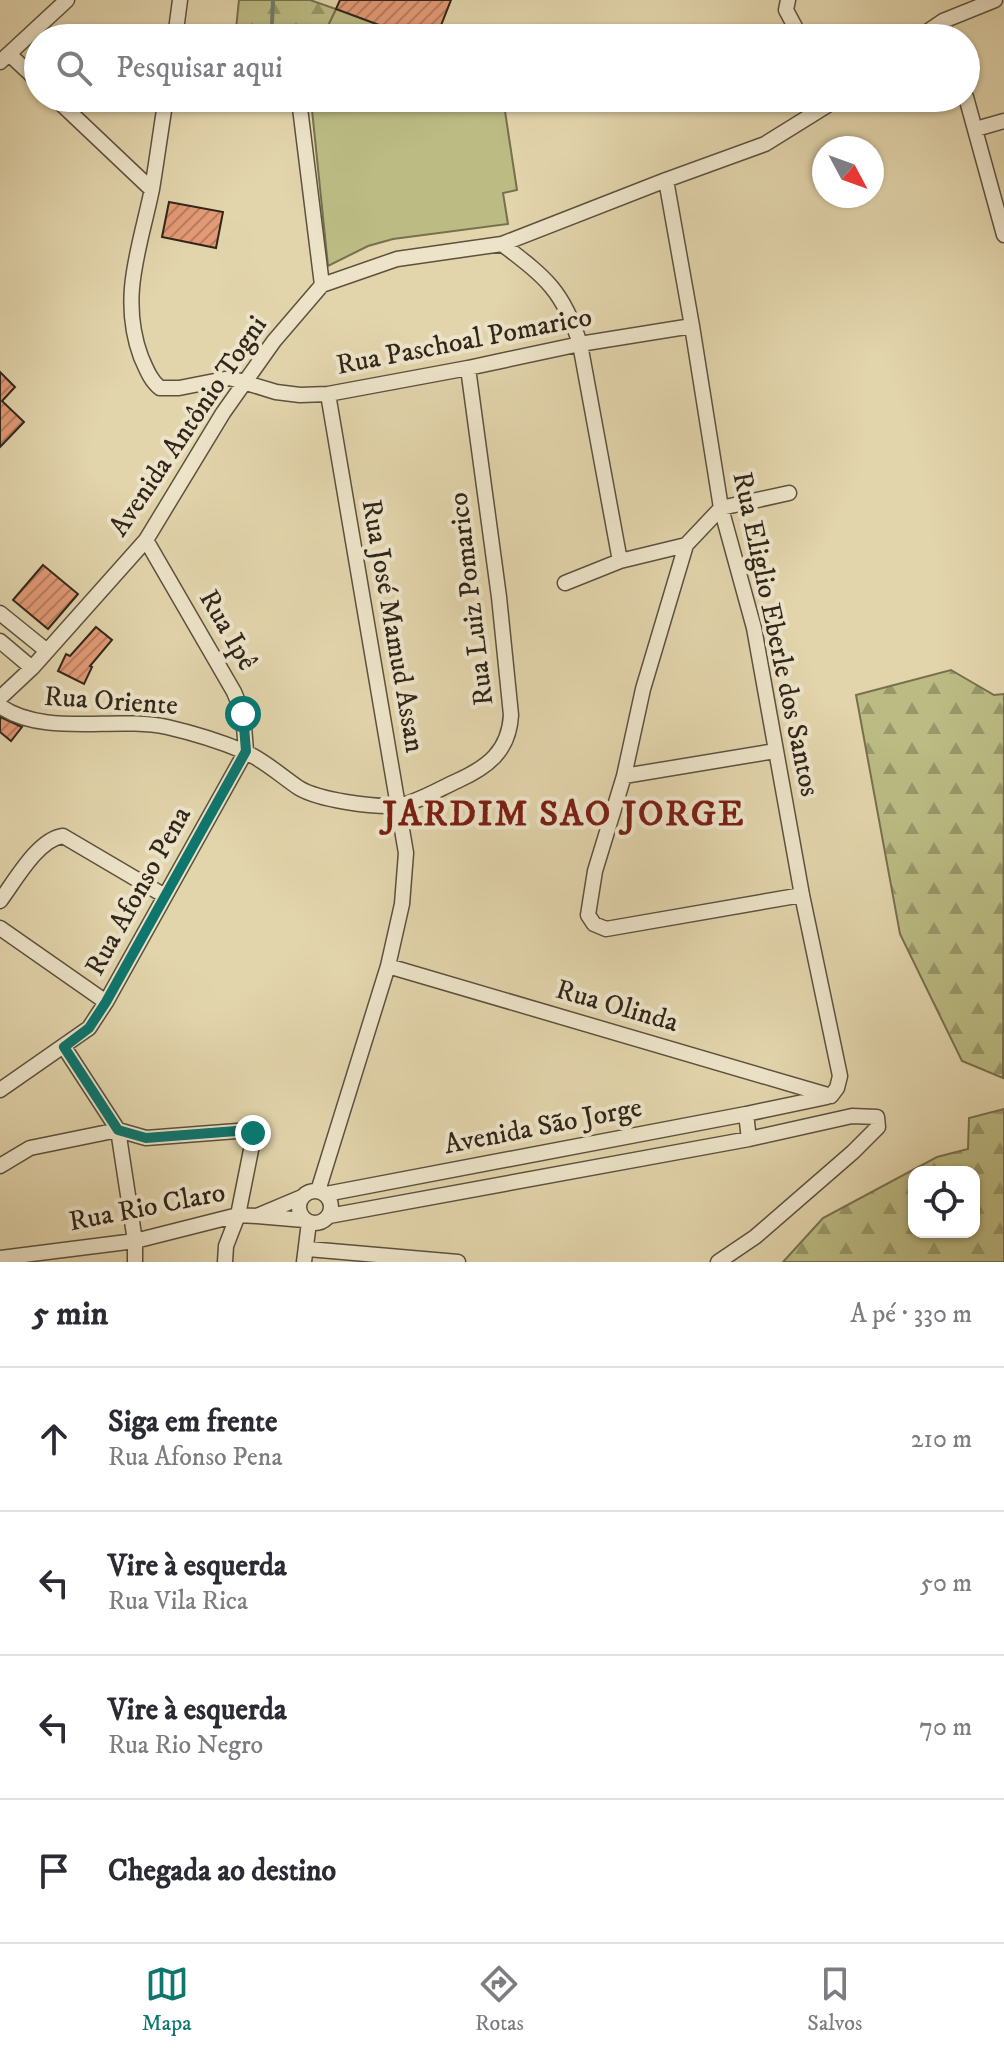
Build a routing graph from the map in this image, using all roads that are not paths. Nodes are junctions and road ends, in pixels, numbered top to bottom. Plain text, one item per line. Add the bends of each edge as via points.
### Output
1 (67, 0) edge
2 (180, 0) edge
3 (788, 0) edge
4 (995, 0) edge
5 (943, 21) junction
6 (41, 24) edge
7 (177, 24) edge
8 (794, 24) edge
9 (939, 24) edge
10 (944, 24) edge
11 (24, 40) edge
12 (5, 58) edge
13 (24, 71) edge
14 (70, 112) edge
15 (164, 112) edge
16 (300, 112) edge
17 (815, 112) edge
18 (971, 112) edge
19 (1004, 121) edge
20 (976, 129) junction
21 (666, 180) junction
22 (151, 189) junction
23 (1004, 234) edge
24 (502, 244) junction
25 (322, 285) junction
26 (692, 326) junction
27 (580, 344) junction
28 (468, 368) junction
29 (246, 381) junction
30 (328, 394) junction
31 (789, 493) dead end
32 (721, 508) junction
33 (146, 540) junction
34 (686, 545) junction
35 (620, 561) junction
36 (565, 583) dead end
37 (0, 613) edge
38 (0, 641) edge
39 (47, 651) junction
40 (32, 668) junction
41 (0, 698) edge
42 (0, 706) edge
43 (246, 751) junction
44 (775, 751) junction
45 (624, 776) junction
46 (397, 807) junction
47 (802, 895) junction
48 (165, 896) junction
49 (0, 901) edge
50 (0, 928) edge
51 (388, 966) junction
52 (106, 1002) junction
53 (64, 1047) junction
54 (0, 1090) edge
55 (831, 1096) junction
56 (746, 1114) junction
57 (118, 1130) junction
58 (749, 1139) junction
59 (0, 1166) edge
60 (322, 1193) junction
61 (302, 1197) junction
62 (238, 1215) junction
63 (257, 1216) junction
64 (329, 1216) junction
65 (306, 1221) junction
66 (135, 1241) junction
67 (306, 1255) edge
68 (0, 1258) edge
69 (135, 1262) edge
70 (225, 1262) edge
71 (458, 1262) edge
72 (718, 1262) edge

1 - 6 street
2 - 7 street
3 - 8 street via 786,10
4 - 5 street
5 - 9 street
5 - 10 street
11 - 12 street
12 - 13 street
14 - 22 street
15 - 22 street
16 - 25 street
17 - 21 street via 765,144
18 - 20 street
19 - 20 street
20 - 23 street
21 - 24 street
21 - 26 street, Rua Eliglio Eberle dos Santos
22 - 29 street, Rua Paschoal Pomarico via 131,298 133,333 146,369 163,389 230,378
24 - 25 street via 397,259
24 - 27 street via 556,289
25 - 29 street, Avenida Antônio Togni
26 - 27 street, Rua Paschoal Pomarico
26 - 32 street, Rua Eliglio Eberle dos Santos
27 - 28 street, Rua Paschoal Pomarico
27 - 35 street
28 - 30 street, Rua Paschoal Pomarico
28 - 46 street, Rua Luiz Pomarico via 499,597 510,731 499,752 476,772
29 - 30 street, Rua Paschoal Pomarico via 276,392
29 - 33 street, Avenida Antônio Togni
30 - 46 street, Rua José Mamud Assan
31 - 32 street
32 - 34 street
32 - 44 street, Rua Eliglio Eberle dos Santos via 754,628
33 - 39 street, Avenida Antônio Togni
33 - 43 street, Rua Ipê via 234,692 243,714
34 - 35 street
34 - 45 street via 643,689
35 - 36 street
37 - 39 street
38 - 40 street
39 - 40 street, Avenida Antônio Togni
40 - 41 street, Avenida Antônio Togni
42 - 43 street, Rua Oriente via 25,720 47,723 164,726
43 - 46 street, Rua Oriente via 313,795
43 - 48 street, Rua Afonso Pena
44 - 45 street
44 - 47 street, Rua Eliglio Eberle dos Santos
45 - 47 street via 595,871 588,915 594,924 606,929
46 - 51 street, Rua José Mamud Assan via 406,853 402,904
47 - 55 street, Rua Eliglio Eberle dos Santos via 840,1076
48 - 49 street via 63,836 48,840
48 - 52 street, Rua Afonso Pena
50 - 52 street
51 - 55 street, Rua Olinda
51 - 60 street, Rua José Mamud Assan
52 - 53 street, Rua Afonso Pena via 89,1028
53 - 54 street, Rua Afonso Pena
53 - 57 street
55 - 56 street, Avenida São Jorge
56 - 58 street
56 - 60 street, Avenida São Jorge
57 - 59 street via 30,1148
57 - 62 street via 146,1138 249,1130 254,1135
57 - 66 street
58 - 64 street, Avenida São Jorge
58 - 72 street, Avenida São Jorge via 852,1116 875,1115 878,1125 755,1237
60 - 61 street, Avenida São Jorge
60 - 64 street via 331,1206
61 - 63 street, Avenida São Jorge
61 - 65 street via 299,1211
62 - 63 street, Rua Rio Claro
62 - 66 street, Rua Rio Claro
62 - 70 street
63 - 65 street, Avenida São Jorge
64 - 65 street, Avenida São Jorge via 318,1224
65 - 67 street
66 - 68 street, Rua Rio Claro
66 - 69 street
67 - 71 street

